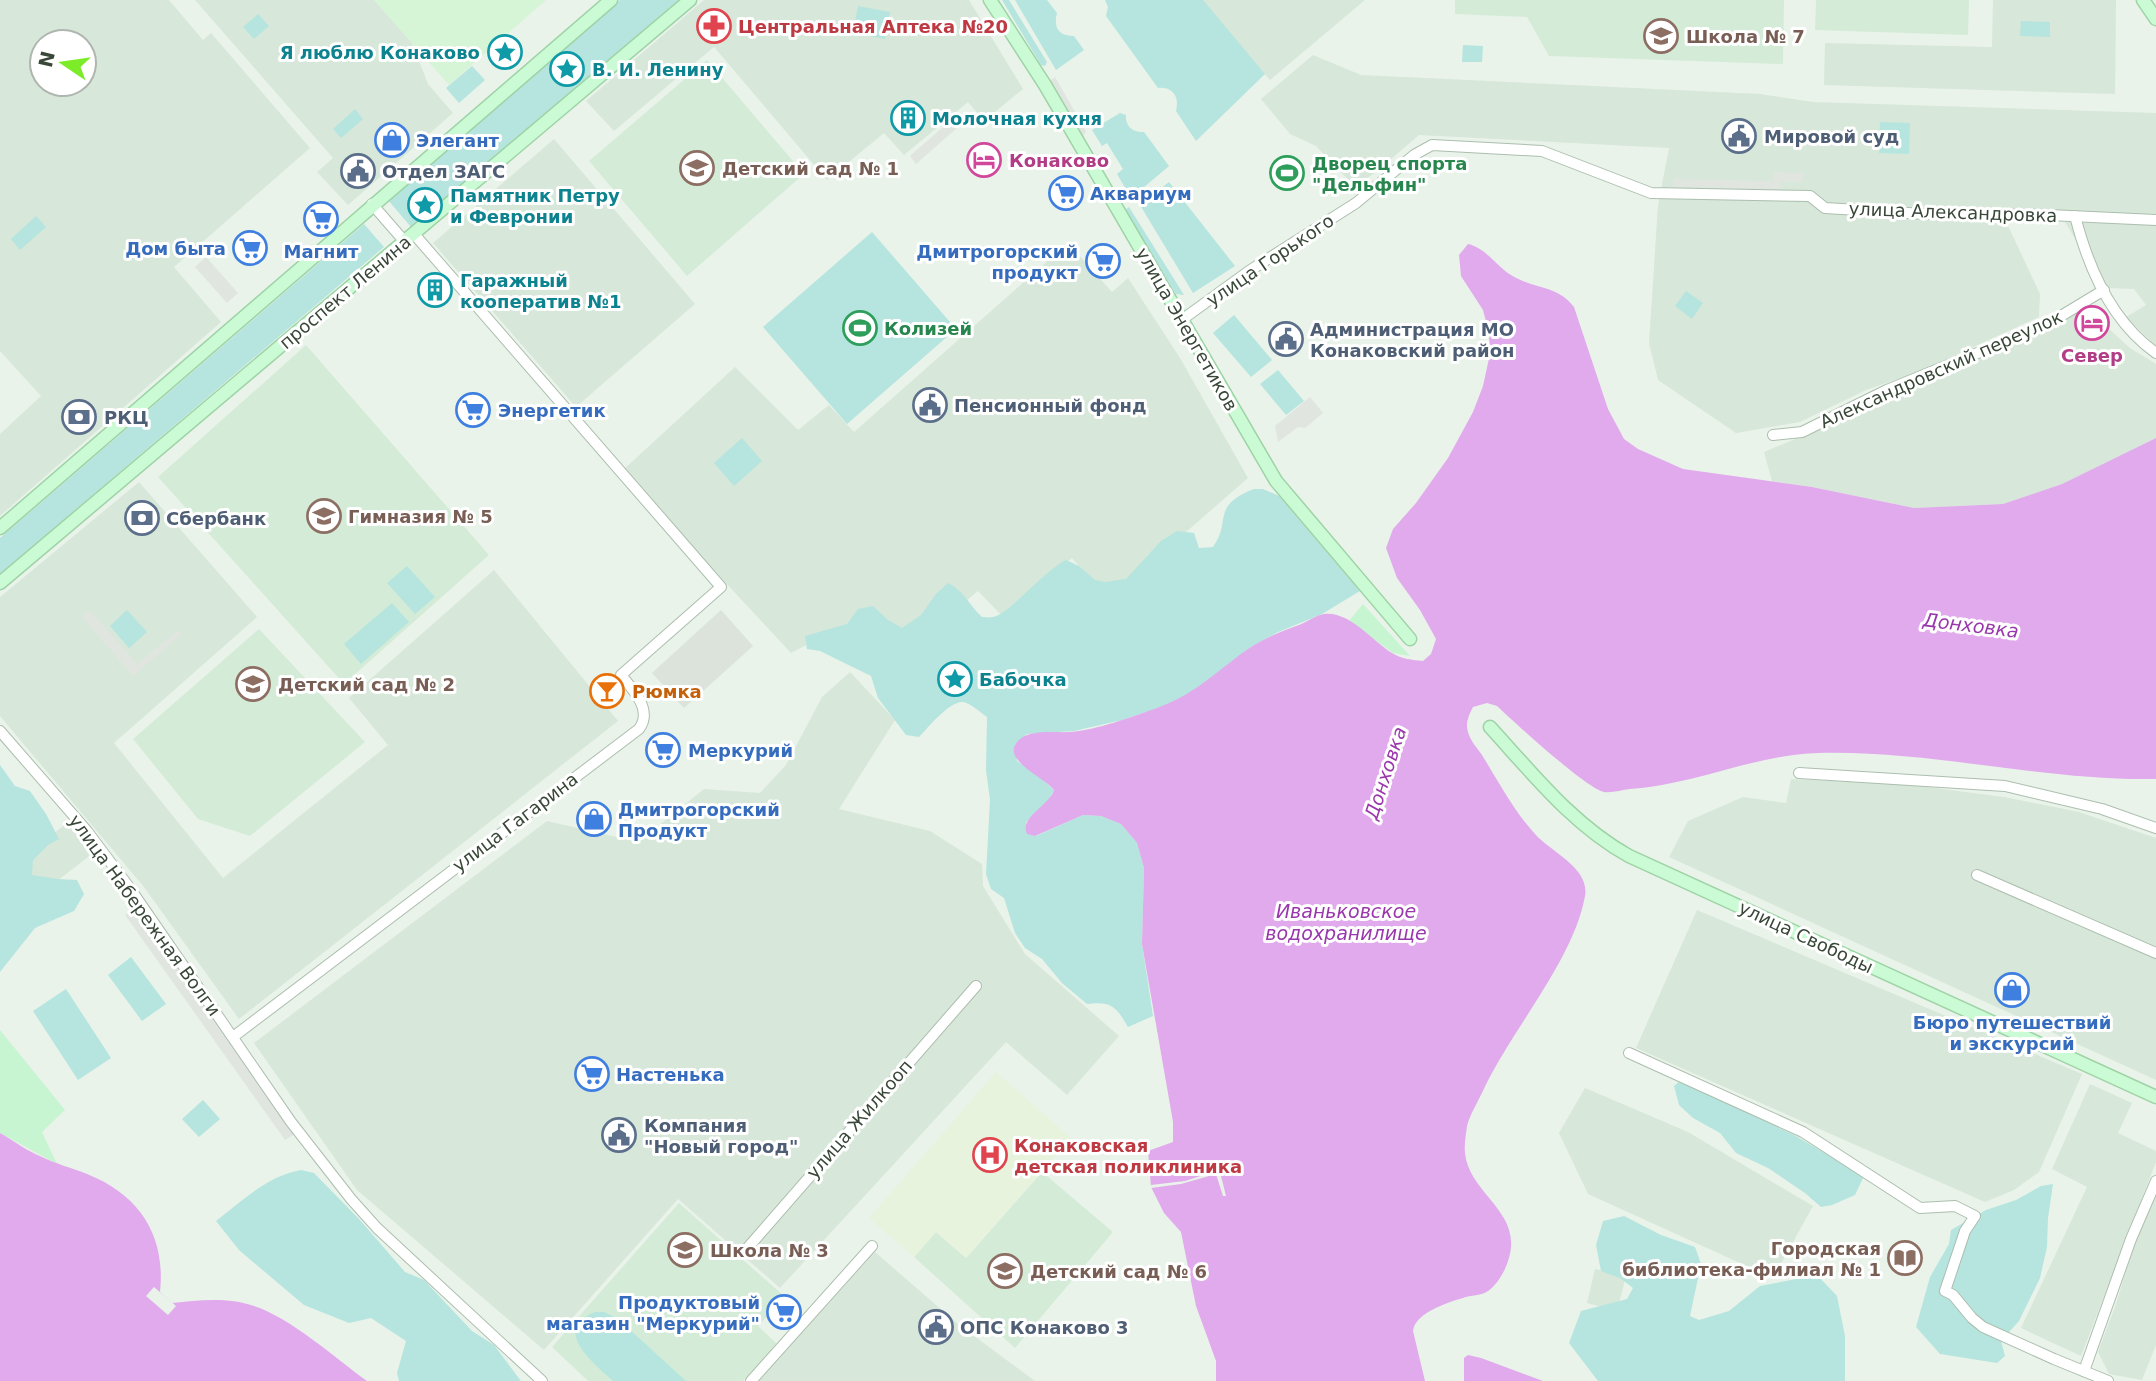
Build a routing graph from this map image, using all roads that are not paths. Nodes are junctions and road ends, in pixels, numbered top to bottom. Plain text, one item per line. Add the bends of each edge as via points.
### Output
1 (611, 0) edge
2 (690, 0) edge
3 (990, 0) edge
4 (2143, 0) edge
5 (2156, 19) edge
6 (1667, 194) joint
7 (372, 204) junction
8 (2075, 216) junction
9 (2156, 220) edge
10 (410, 238) junction
11 (2104, 290) junction
12 (1183, 319) junction
13 (2156, 353) edge
14 (1773, 435) dead end
15 (0, 528) edge
16 (0, 583) edge
17 (1409, 639) dead end
18 (1490, 727) dead end
19 (0, 730) edge
20 (1798, 773) dead end
21 (2156, 828) edge
22 (1978, 875) dead end
23 (2156, 953) edge
24 (976, 986) dead end
25 (233, 1037) junction
26 (1629, 1053) dead end
27 (2156, 1097) edge
28 (2156, 1181) edge
29 (872, 1246) dead end
30 (744, 1252) dead end
31 (2084, 1371) junction
32 (542, 1381) edge
33 (751, 1381) edge
34 (2108, 1381) edge

1 - 7 street
2 - 10 street, проспект Ленина
3 - 12 street, улица Энергетиков
4 - 5 street
6 - 8 street, улица Александровка via 1810,196 1825,208 1924,214
6 - 12 street, улица Горького via 1651,193 1542,151 1432,145 1356,203
7 - 10 street
7 - 15 street
8 - 9 street, улица Александровка
8 - 11 street via 2089,263
10 - 16 street, проспект Ленина
10 - 25 street, улица Гагарина via 721,587 621,675 645,711 639,729
11 - 13 street via 2131,332
11 - 14 street, Александровский переулок via 2046,325 1888,390 1802,432
12 - 17 street, улица Энергетиков via 1276,481
18 - 27 street, улица Свободы via 1574,817 1629,856
19 - 25 street, улица Набережная Волги via 87,831
20 - 21 street via 2005,786 2102,809
22 - 23 street
24 - 30 street, улица Жилкооп
25 - 32 street via 321,1162 369,1218
26 - 31 street via 1803,1132 1920,1208 1955,1206 1975,1216 1965,1231 1945,1291 1983,1327
28 - 31 street
29 - 33 street
31 - 34 street

